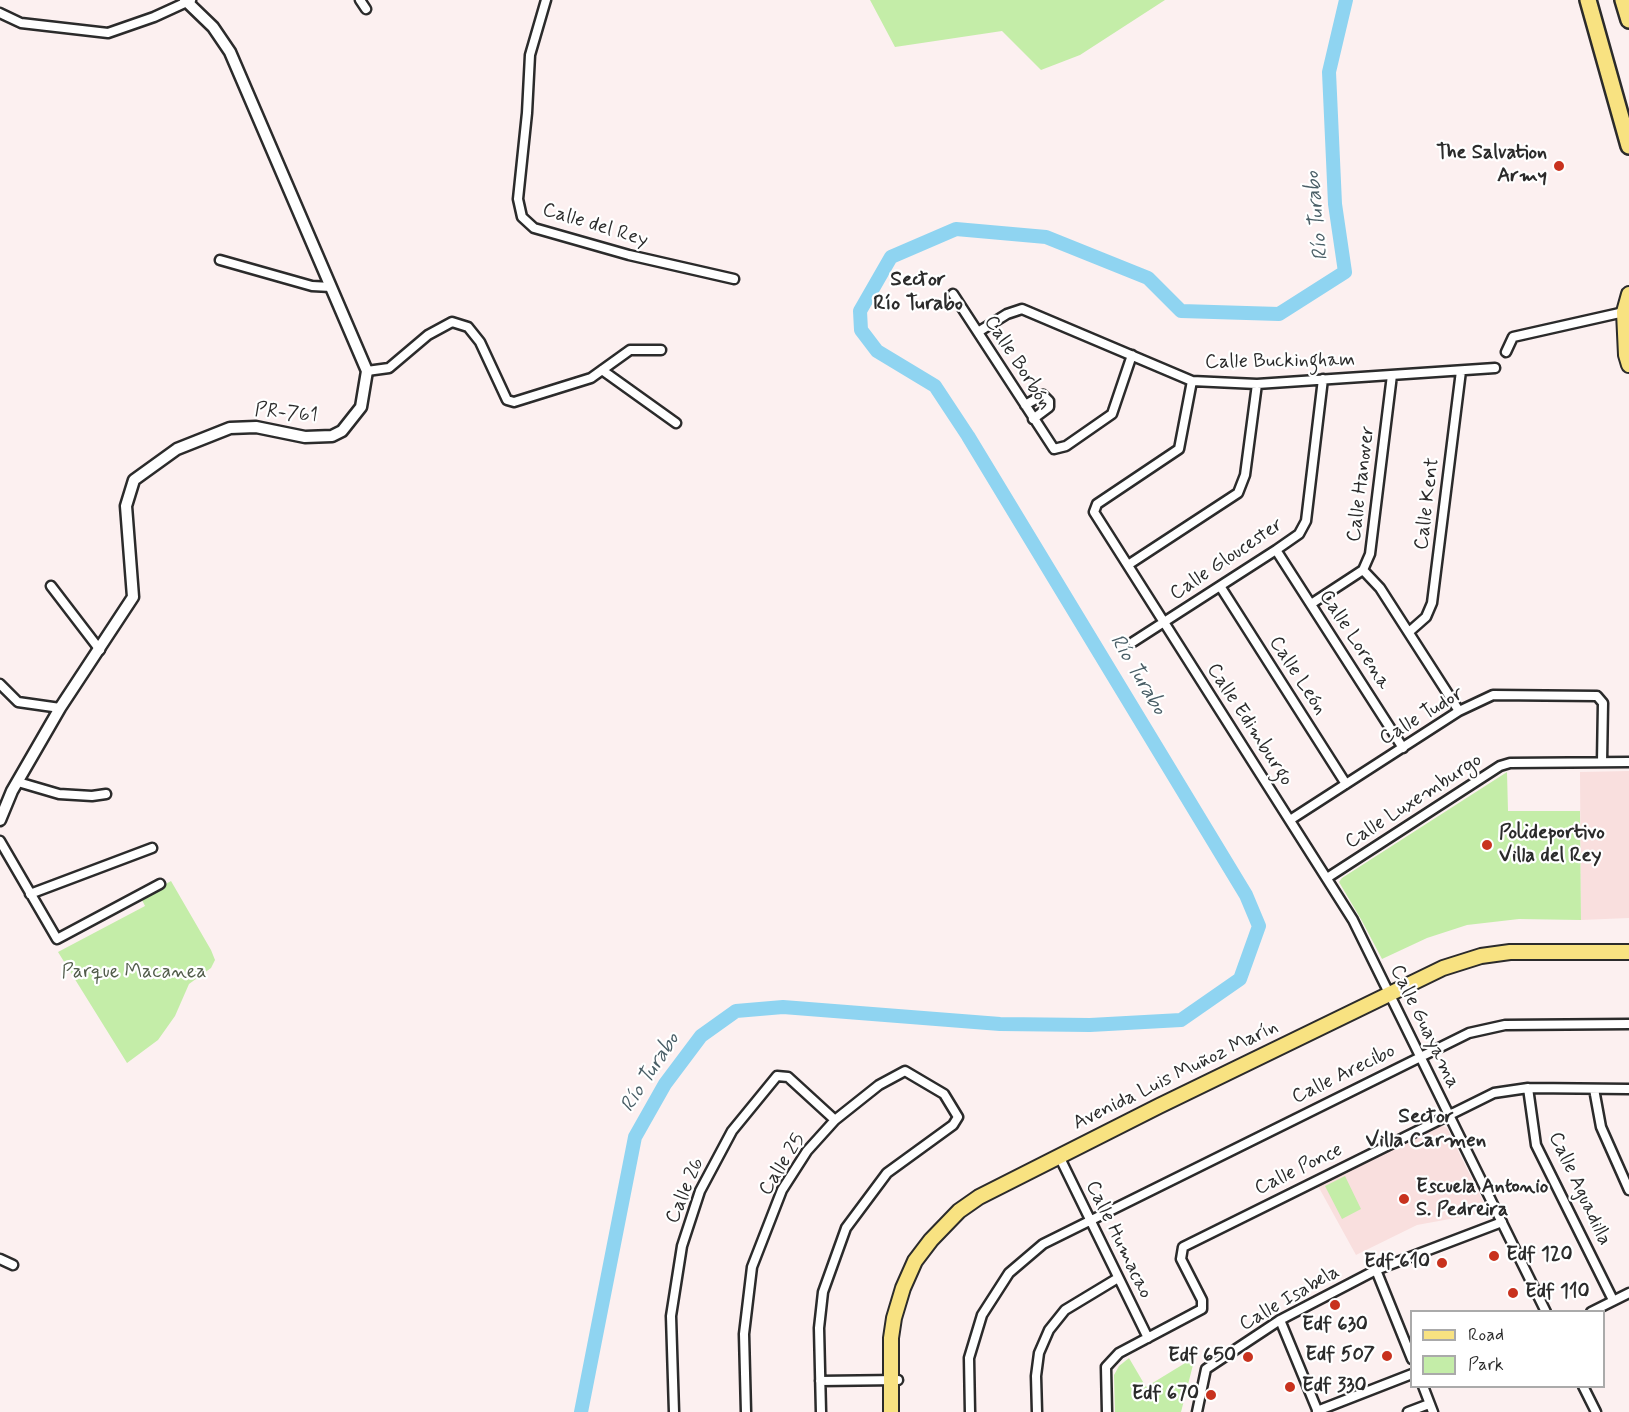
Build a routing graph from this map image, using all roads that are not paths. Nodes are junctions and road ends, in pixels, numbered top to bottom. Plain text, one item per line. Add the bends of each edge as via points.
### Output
1 (360, 0) edge
2 (546, 0) edge
3 (1588, 0) edge
4 (1623, 0) edge
5 (188, 1) edge
6 (366, 9) dead end
7 (0, 13) edge
8 (1629, 20) edge
9 (1629, 146) edge
10 (220, 260) dead end
11 (734, 279) dead end
12 (331, 287) junction
13 (953, 294) dead end
14 (1629, 294) edge
15 (1624, 312) junction
16 (978, 332) junction
17 (661, 350) dead end
18 (1506, 352) dead end
19 (1132, 355) junction
20 (1629, 365) edge
21 (1495, 368) dead end
22 (602, 370) junction
23 (368, 371) junction
24 (1461, 372) junction
25 (1392, 375) junction
26 (1323, 379) junction
27 (1192, 381) junction
28 (1257, 384) junction
29 (1025, 405) junction
30 (1033, 419) junction
31 (676, 423) dead end
32 (1276, 550) junction
33 (1128, 565) junction
34 (1363, 570) junction
35 (51, 586) dead end
36 (1220, 586) junction
37 (1311, 604) junction
38 (1164, 622) junction
39 (1409, 632) junction
40 (1133, 642) dead end
41 (100, 650) junction
42 (0, 684) edge
43 (60, 708) junction
44 (1459, 711) junction
45 (1403, 748) junction
46 (1602, 762) junction
47 (1629, 762) edge
48 (18, 782) junction
49 (1346, 784) junction
50 (106, 794) dead end
51 (0, 820) edge
52 (1290, 820) junction
53 (0, 841) edge
54 (152, 848) dead end
55 (1327, 878) junction
56 (160, 884) dead end
57 (30, 894) junction
58 (1368, 952) joint
59 (1629, 952) edge
60 (1629, 959) edge
61 (1390, 996) junction
62 (1629, 1024) edge
63 (1420, 1056) junction
64 (1528, 1088) junction
65 (1594, 1089) junction
66 (1629, 1089) edge
67 (1449, 1115) junction
68 (835, 1120) junction
69 (1061, 1159) junction
70 (1629, 1190) edge
71 (1090, 1220) junction
72 (1502, 1222) junction
73 (0, 1259) edge
74 (13, 1264) dead end
75 (1376, 1270) junction
76 (1118, 1278) junction
77 (1629, 1293) edge
78 (1613, 1300) junction
79 (1546, 1310) edge
80 (1593, 1310) edge
81 (1280, 1320) junction
82 (1148, 1338) junction
83 (1410, 1354) edge
84 (1410, 1375) edge
85 (894, 1380) junction
86 (820, 1381) junction
87 (1423, 1388) edge
88 (1584, 1388) edge
89 (1431, 1408) edge
90 (1317, 1411) edge
91 (674, 1412) edge
92 (746, 1412) edge
93 (821, 1412) edge
94 (891, 1412) edge
95 (898, 1412) edge
96 (970, 1412) edge
97 (1037, 1412) edge
98 (1107, 1412) edge
99 (1197, 1412) edge
100 (1408, 1412) edge
101 (1596, 1412) edge

1 - 6 street
2 - 11 street, Calle del Rey via 530,55 518,199 522,217 534,228
3 - 9 highway
4 - 8 highway
5 - 7 street via 108,33 21,23
5 - 12 street via 230,52
10 - 12 street via 312,286
12 - 23 street
13 - 16 street, Calle Borbón
14 - 15 main road
15 - 18 street via 1513,338
15 - 20 main road
16 - 19 street, Calle Buckingham via 1022,309
16 - 29 street, Calle Borbón
17 - 22 street via 630,350
19 - 27 street, Calle Buckingham
19 - 30 street, Calle Borbón via 1112,414 1065,446 1054,449
21 - 24 street, Calle Buckingham
22 - 23 street via 591,378 514,402 507,400 480,342 468,327 452,322 428,335 389,368
22 - 31 street
23 - 41 street, PR-761 / PR-761 via 361,407 342,431 332,436 305,437 256,427 230,428 177,449 134,480 126,506 134,597
24 - 25 street, Calle Buckingham
24 - 39 street, Calle Kent via 1432,603 1426,617
25 - 26 street, Calle Buckingham
25 - 34 street, Calle Hanover via 1370,554
26 - 28 street, Calle Buckingham
26 - 32 street, Calle Gloucester via 1306,521 1299,534
27 - 28 street, Calle Buckingham
27 - 33 street, Calle Edimburgo via 1179,449 1097,504 1094,512
28 - 33 street via 1245,475 1238,493
29 - 30 street, Calle Borbón
29 - 30 street via 1043,395 1049,400 1049,407
32 - 36 street, Calle Gloucester
32 - 37 street, Calle Lorena
33 - 38 street, Calle Edimburgo
34 - 37 street, Calle Hanover
34 - 39 street
35 - 41 street
36 - 38 street, Calle Gloucester
36 - 49 street, Calle León
37 - 45 street, Calle Lorena
38 - 40 street, Calle Gloucester
38 - 52 street, Calle Edimburgo
39 - 44 street
41 - 43 street, PR-761 / PR-761
42 - 43 street via 18,702
43 - 48 street, PR-761 / PR-761
44 - 45 street, Calle Tudor
44 - 46 street, Calle Tudor via 1493,695 1597,696 1603,703
45 - 49 street, Calle Tudor
46 - 47 street, Calle Luxemburgo
46 - 55 street, Calle Luxemburgo via 1500,766
48 - 50 street via 59,794
48 - 51 street, PR-761 / PR-761
49 - 52 street, Calle Tudor
52 - 55 street, Calle Edimburgo
53 - 57 street
54 - 57 street
55 - 58 street, Calle Edimburgo
56 - 57 street via 57,939
58 - 61 street, Calle Guayama
59 - 61 main road, Avenida Luis Muñoz Marín via 1498,953 1443,968
60 - 61 main road, Avenida Luis Muñoz Marín via 1496,961 1450,973
61 - 63 street, Calle Guayama
61 - 69 main road, Avenida Luis Muñoz Marín
62 - 63 street, Calle Arecibo via 1504,1025 1469,1033
63 - 67 street, Calle Guayama
63 - 71 street, Calle Arecibo
64 - 65 street, Calle Ponce
64 - 67 street, Calle Ponce via 1494,1093
64 - 78 street, Calle Aguadilla via 1536,1145
65 - 66 street, Calle Ponce
65 - 70 street via 1600,1127
67 - 72 street, Calle Guayama
67 - 82 street, Calle Ponce via 1183,1247 1181,1259 1202,1300 1202,1309
68 - 86 street, Calle 25 via 879,1084 905,1071 944,1094 958,1117 953,1125 887,1173 846,1228 823,1292
68 - 91 street, Calle 26 via 788,1077 777,1076 732,1131 700,1191 682,1246 671,1316
68 - 92 street, Calle 25 via 807,1151 782,1190 752,1267 744,1334
69 - 71 street, Calle Humacao
69 - 85 main road, Avenida Luis Muñoz Marín via 979,1197 926,1246 898,1301 891,1338
71 - 76 street, Calle Humacao
71 - 96 street, Calle Arecibo via 1043,1244 1010,1273 982,1316 969,1358
72 - 75 street, Calle Isabela
72 - 79 street, Calle Guayama
73 - 74 street
75 - 81 street, Calle Isabela
75 - 83 street
76 - 82 street, Calle Humacao
76 - 97 street via 1065,1310 1049,1330 1039,1353
77 - 78 street
78 - 80 street
81 - 90 street
81 - 99 street, Calle Isabela via 1206,1370
82 - 98 street, Calle Ponce via 1119,1353 1106,1367
84 - 90 street
85 - 86 street
85 - 94 main road, Avenida Luis Muñoz Marín
85 - 95 main road, Avenida Luis Muñoz Marín
86 - 93 street
87 - 89 street
88 - 101 street
89 - 100 street

